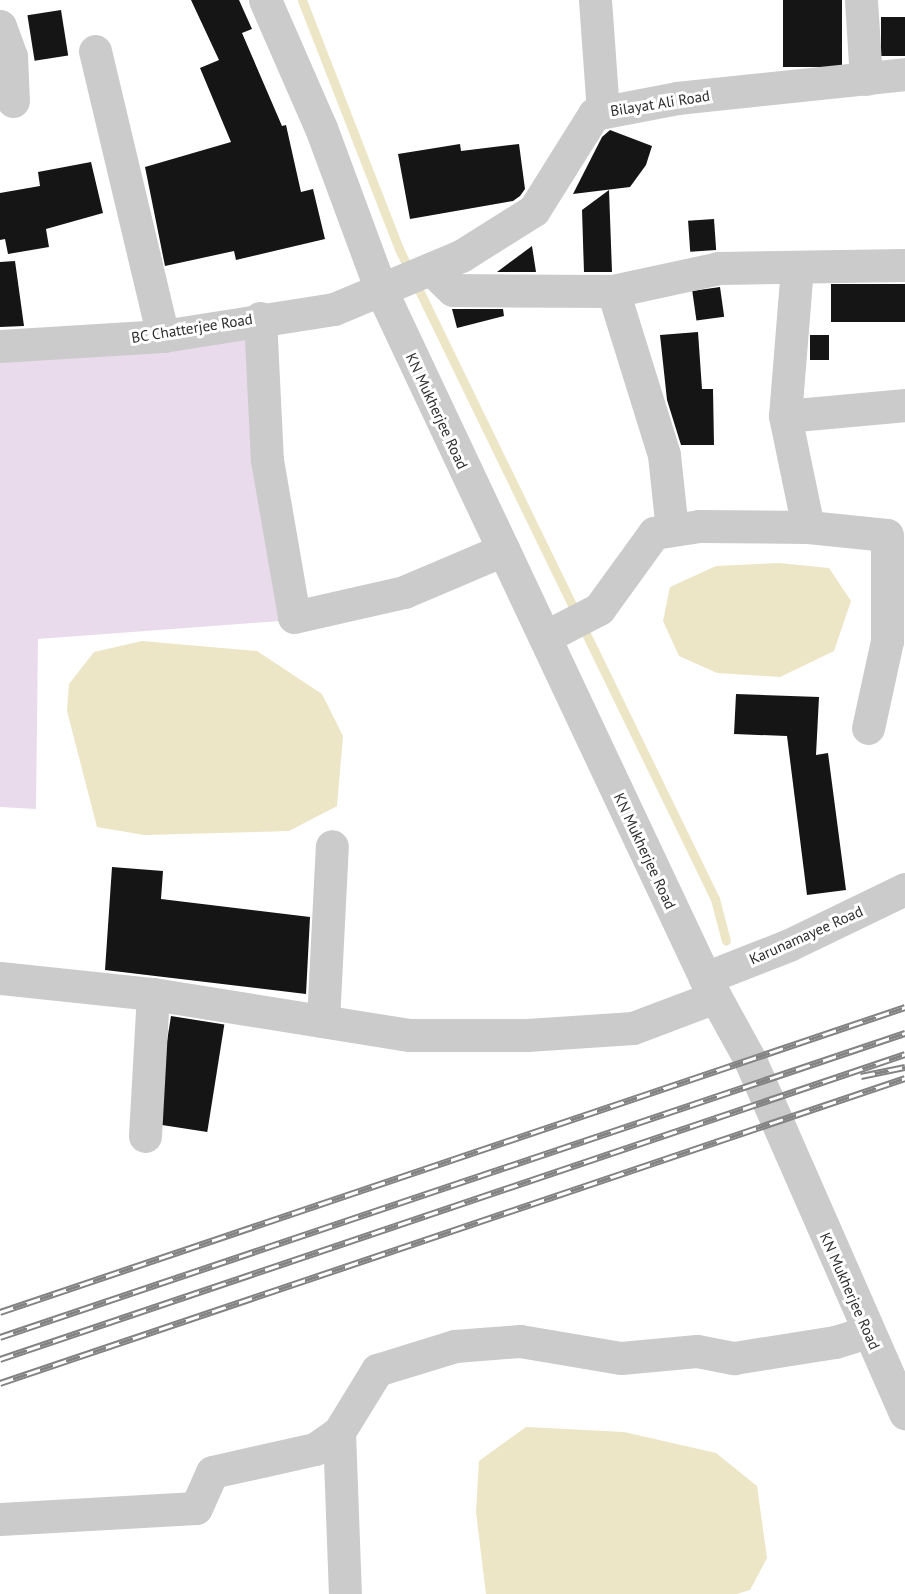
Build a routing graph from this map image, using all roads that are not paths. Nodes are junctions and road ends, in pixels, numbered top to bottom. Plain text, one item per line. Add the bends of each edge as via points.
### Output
1 (265, 0) edge
2 (595, 0) edge
3 (861, 0) edge
4 (0, 26) edge
5 (95, 51) dead end
6 (905, 74) edge
7 (866, 79) junction
8 (13, 101) dead end
9 (603, 112) junction
10 (905, 265) edge
11 (797, 267) junction
12 (431, 269) junction
13 (381, 290) junction
14 (613, 291) junction
15 (260, 318) junction
16 (163, 336) junction
17 (0, 346) edge
18 (905, 405) edge
19 (785, 416) junction
20 (808, 527) junction
21 (672, 530) junction
22 (503, 550) junction
23 (545, 637) junction
24 (868, 728) dead end
25 (332, 846) dead end
26 (905, 889) edge
27 (0, 978) edge
28 (710, 988) junction
29 (153, 994) junction
30 (323, 1021) junction
31 (145, 1136) dead end
32 (868, 1332) junction
33 (905, 1413) edge
34 (339, 1432) junction
35 (0, 1519) edge
36 (345, 1594) edge

1 - 13 street, KN Mukherjee Road via 321,128
2 - 9 street
3 - 7 street
4 - 8 street via 12,56
5 - 16 street
6 - 7 street, Bilayat Ali Road
7 - 9 street, Bilayat Ali Road via 676,98
9 - 12 street, Bilayat Ali Road via 594,114 534,210 461,256
10 - 11 street
11 - 14 street via 719,267
11 - 19 street
12 - 13 street, Bilayat Ali Road
12 - 14 street via 453,290
13 - 15 street, BC Chatterjee Road via 334,309
13 - 22 street, KN Mukherjee Road
14 - 21 street via 664,455
15 - 16 street, BC Chatterjee Road
15 - 22 street via 267,460 294,617 404,592
16 - 17 street, BC Chatterjee Road
18 - 19 street
19 - 20 street
20 - 21 street via 699,526
20 - 24 street via 887,535 887,641
21 - 23 street via 654,533 598,609
22 - 23 street, KN Mukherjee Road
23 - 28 street, KN Mukherjee Road
25 - 30 street
26 - 28 street, Karunamayee Road
27 - 29 street, Karunamayee Road
28 - 30 street, Karunamayee Road via 633,1028 527,1035 410,1035
28 - 32 street, KN Mukherjee Road via 750,1060
29 - 30 street, Karunamayee Road
29 - 31 street
32 - 33 street, KN Mukherjee Road
32 - 34 street via 835,1342 735,1358 697,1351 621,1358 520,1341 455,1346 377,1370
34 - 35 street via 315,1449 212,1472 196,1508
34 - 36 street

